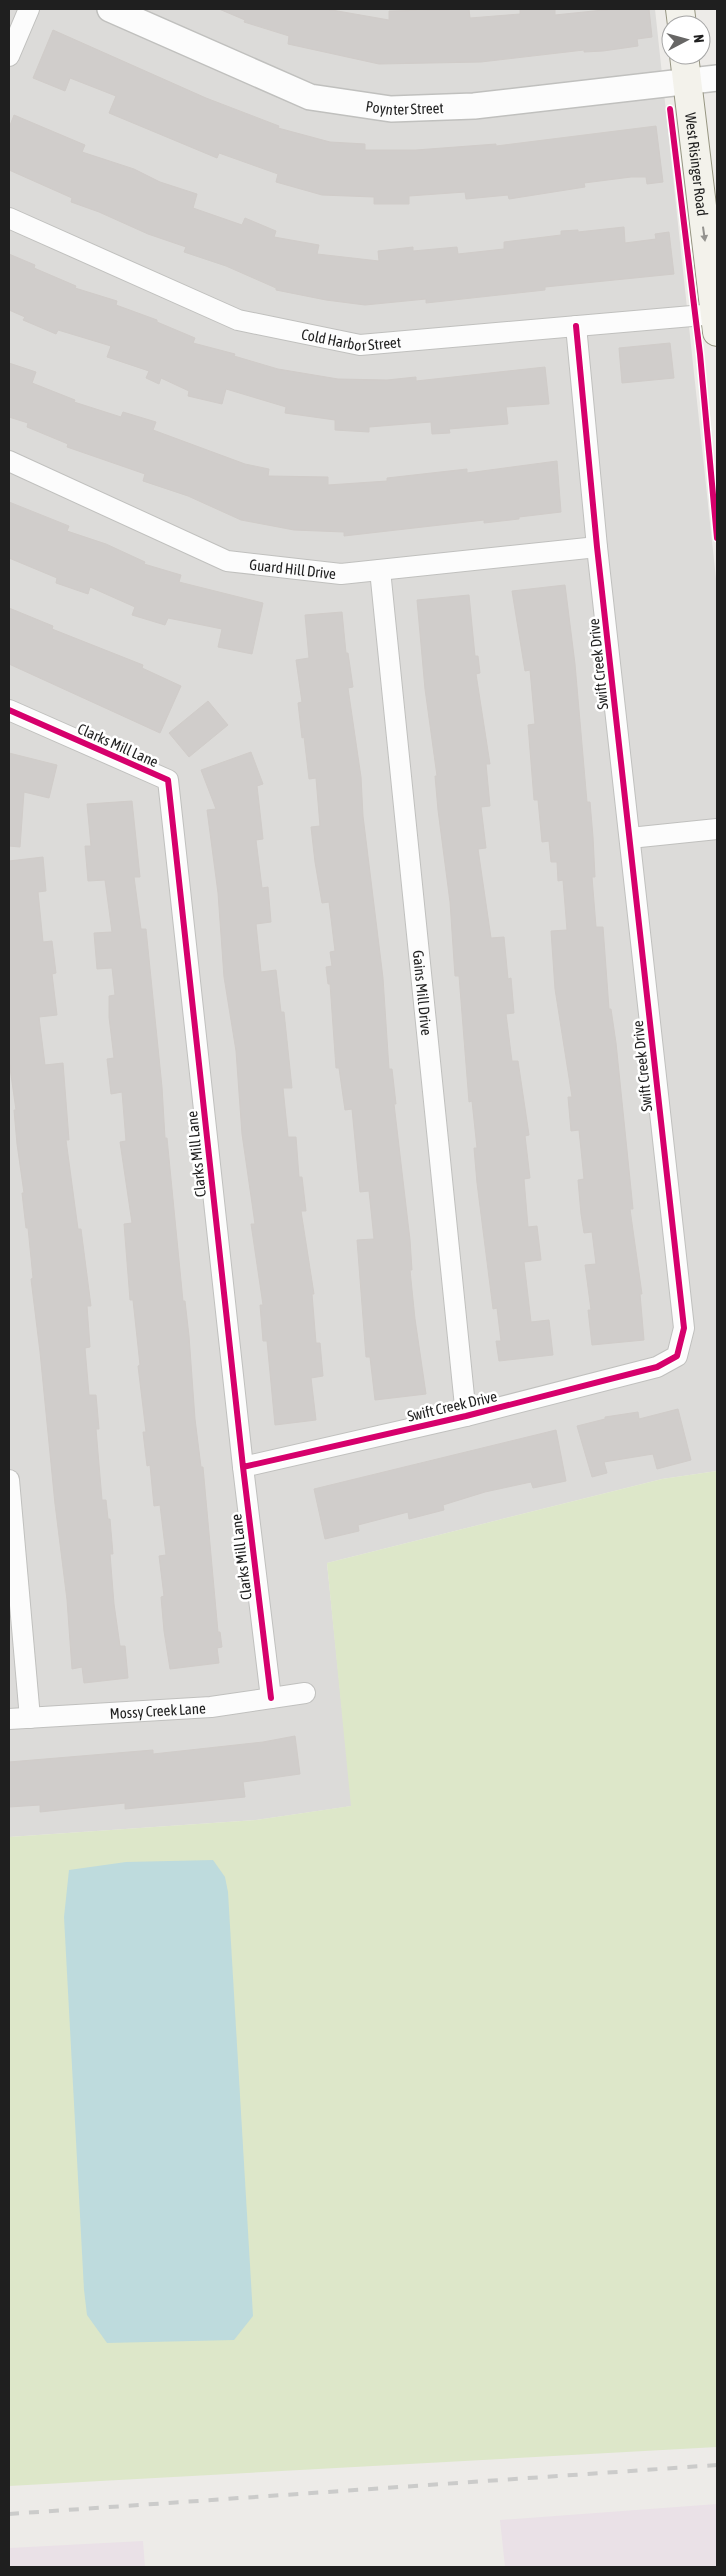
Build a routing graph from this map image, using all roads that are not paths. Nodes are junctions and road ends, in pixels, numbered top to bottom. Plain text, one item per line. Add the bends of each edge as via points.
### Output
1 (29, 9) edge
2 (110, 9) edge
3 (9, 56) edge
4 (685, 65) edge
5 (717, 78) edge
6 (687, 82) junction
7 (9, 218) edge
8 (716, 323) edge
9 (576, 326) junction
10 (9, 461) edge
11 (597, 547) junction
12 (380, 570) junction
13 (9, 710) edge
14 (717, 829) edge
15 (630, 838) junction
16 (466, 1416) junction
17 (243, 1467) junction
18 (9, 1480) edge
19 (305, 1693) dead end
20 (271, 1698) junction
21 (30, 1718) junction
22 (9, 1719) edge

1 - 3 street
2 - 6 street, Poynter Street via 310,97 391,109 474,106
4 - 6 main road, West Risinger Road
5 - 6 street, Poynter Street
6 -> 8 main road, West Risinger Road
7 - 9 street, Cold Harbor Street via 238,320 360,345
8 - 9 street, Cold Harbor Street
9 - 11 street, Swift Creek Drive
10 - 12 street, Guard Hill Drive via 226,561 341,574
11 - 12 street, Guard Hill Drive
11 - 15 street, Swift Creek Drive
12 - 16 street, Gains Mill Drive
13 - 17 street, Clarks Mill Lane via 168,780
14 - 15 street
15 - 16 street, Swift Creek Drive via 684,1328 677,1356 657,1367
16 - 17 street, Swift Creek Drive
17 - 20 street, Clarks Mill Lane
18 - 21 street
19 - 20 street, Mossy Creek Lane
20 - 21 street, Mossy Creek Lane via 211,1707
21 - 22 street, Mossy Creek Lane

